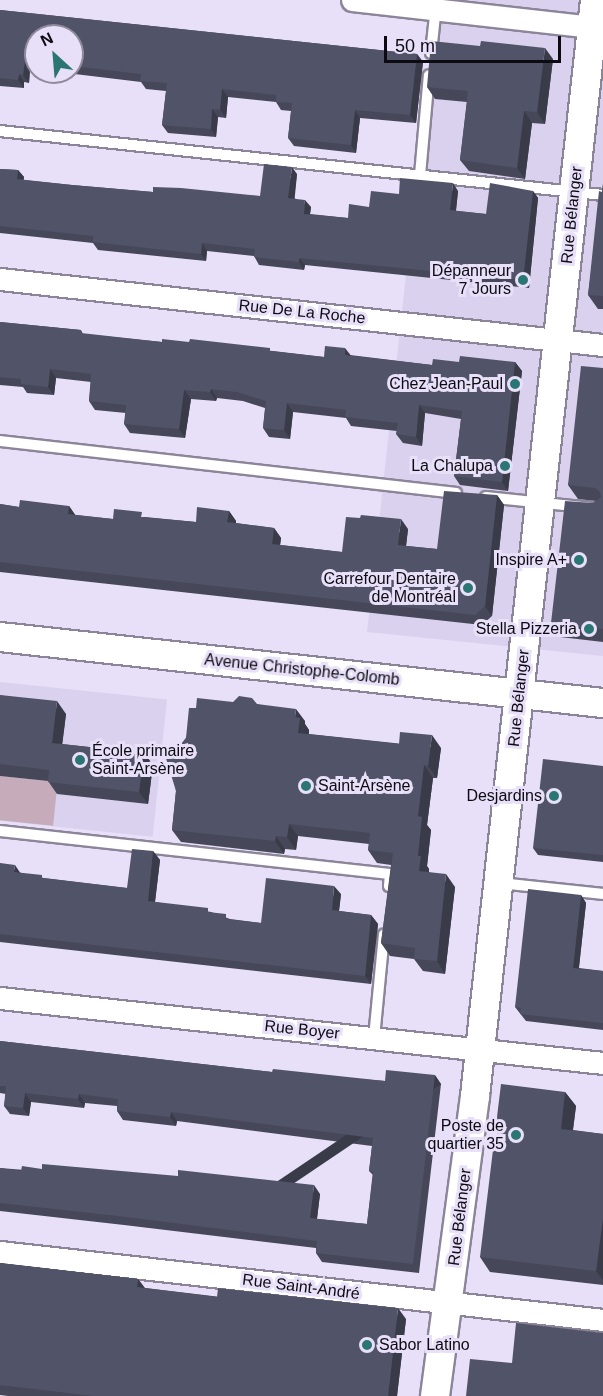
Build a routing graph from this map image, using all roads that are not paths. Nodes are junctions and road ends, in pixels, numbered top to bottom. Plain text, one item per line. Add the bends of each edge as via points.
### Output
1 (352, 0) edge
2 (436, 4) edge
3 (597, 19) edge
4 (0, 130) edge
5 (420, 176) junction
6 (575, 192) junction
7 (603, 195) edge
8 (0, 279) edge
9 (558, 340) junction
10 (603, 345) edge
11 (0, 441) edge
12 (540, 503) junction
13 (603, 509) edge
14 (0, 636) edge
15 (519, 695) junction
16 (603, 703) edge
17 (0, 831) edge
18 (497, 883) junction
19 (603, 894) edge
20 (388, 896) edge
21 (386, 919) edge
22 (0, 998) edge
23 (374, 1038) junction
24 (480, 1049) junction
25 (603, 1063) edge
26 (0, 1252) edge
27 (449, 1304) junction
28 (603, 1320) edge
29 (435, 1396) edge

1 - 2 street
2 - 3 street
2 - 5 lane
3 - 6 street, Rue Bélanger
4 - 5 lane
5 - 6 lane
6 - 7 lane
6 - 9 street, Rue Bélanger
8 - 9 street, Rue De La Roche
9 - 10 street, Rue De La Roche
9 - 12 street, Rue Bélanger
11 - 12 lane
12 - 13 lane
12 - 15 street, Rue Bélanger
14 - 15 street, Avenue Christophe-Colomb
15 - 16 street, Avenue Christophe-Colomb
15 - 18 street, Rue Bélanger
17 - 20 lane via 390,874
18 - 19 lane
18 - 24 street, Rue Bélanger
21 - 23 lane
22 - 23 street, Rue Boyer
23 - 24 street, Rue Boyer
24 - 25 street, Rue Boyer
24 - 27 street, Rue Bélanger
26 - 27 street, Rue Saint-André
27 - 28 street, Rue Saint-André
27 - 29 street, Rue Bélanger

